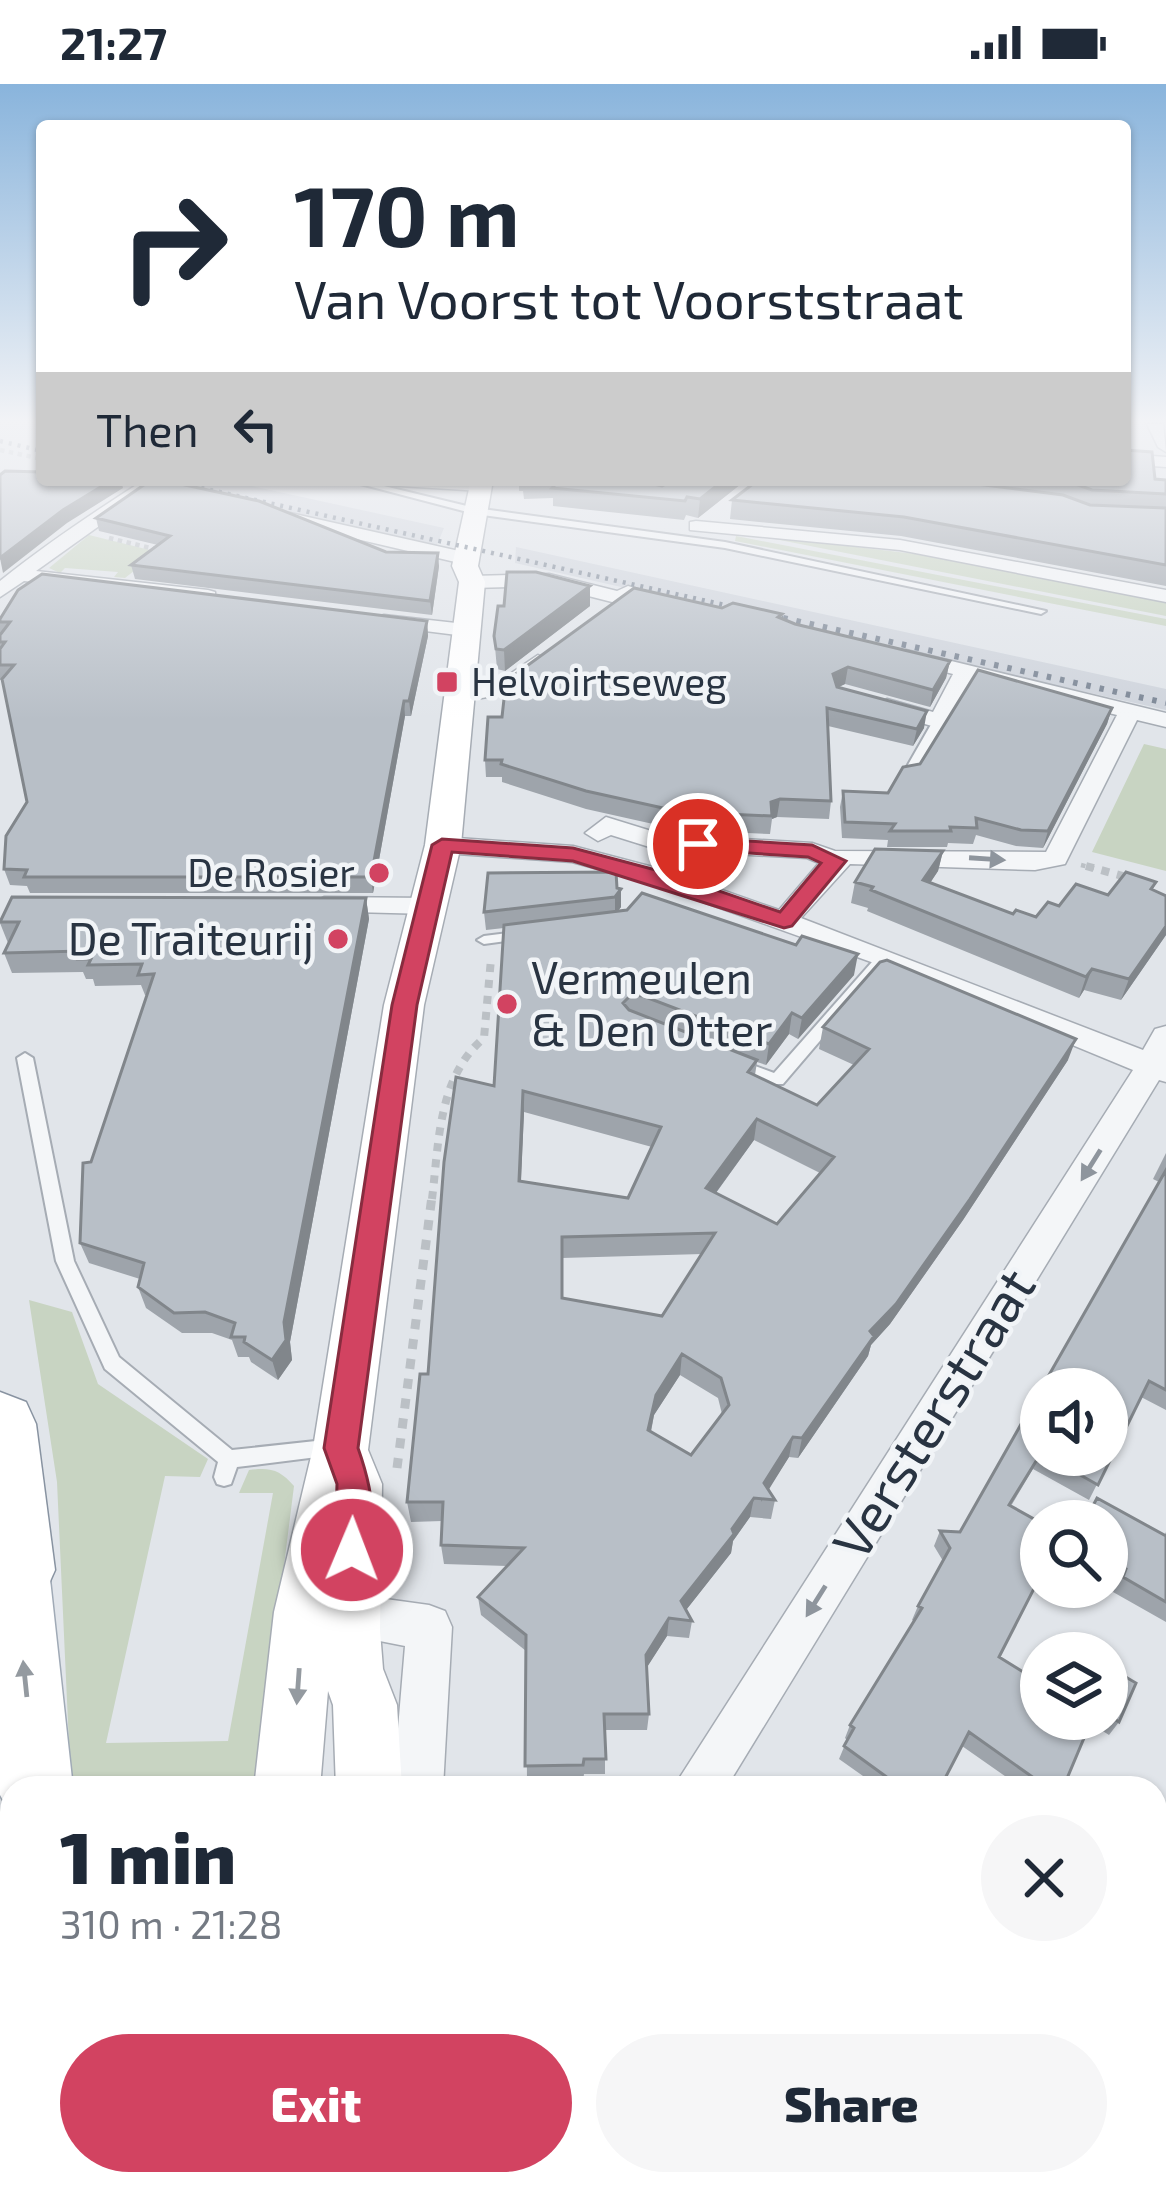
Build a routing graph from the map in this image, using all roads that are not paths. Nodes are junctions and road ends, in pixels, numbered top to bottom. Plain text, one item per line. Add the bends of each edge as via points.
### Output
1 (90, 523) edge
2 (305, 523) edge
3 (483, 523) edge
4 (563, 523) edge
5 (709, 523) edge
6 (470, 571) junction
7 (19, 575) junction
8 (0, 591) edge
9 (1166, 596) edge
10 (227, 598) edge
11 (685, 605) edge
12 (1041, 611) dead end
13 (356, 618) edge
14 (465, 630) junction
15 (553, 650) edge
16 (886, 652) edge
17 (966, 670) junction
18 (470, 689) junction
19 (863, 700) edge
20 (1131, 710) junction
21 (1166, 720) edge
22 (939, 721) junction
23 (907, 776) edge
24 (598, 832) dead end
25 (442, 845) junction
26 (835, 861) junction
27 (288, 906) edge
28 (429, 906) junction
29 (784, 921) junction
30 (532, 934) edge
31 (484, 940) road end
32 (884, 957) junction
33 (716, 1056) edge
34 (1161, 1057) edge
35 (25, 1058) dead end
36 (0, 1424) edge
37 (341, 1448) junction
38 (15, 1570) joint
39 (326, 1613) junction
40 (34, 1776) edge
41 (289, 1776) edge
42 (368, 1776) edge
43 (419, 1776) edge
44 (706, 1776) edge

1 - 7 street
2 - 6 street
3 - 6 main road via 484,565
4 - 12 lane via 725,544
5 - 9 street via 705,527 900,545
6 - 11 street via 549,580 612,604 628,592
6 - 14 main road
7 - 8 street
7 - 10 street
13 - 14 street
14 - 18 main road
15 - 18 street via 503,688
16 - 17 street
17 - 20 street
17 - 22 street
18 - 25 main road
19 - 22 street
20 - 21 street
26 -> 20 street via 870,854 1056,858
22 - 23 lane
24 - 26 street via 606,825 659,842 812,851
25 - 28 main road
25 - 29 street via 573,854
26 - 29 street
27 - 28 street
28 - 37 main road via 404,1005
29 - 32 street
30 - 31 lane
32 - 33 lane via 777,1080
32 - 34 street
34 -> 44 street, Versterstraat
35 - 37 lane via 65,1261 112,1364 226,1468
36 - 38 highway
37 - 39 main road via 354,1484
40 -> 38 main road
39 -> 41 main road
39 - 42 main road via 365,1705
39 - 43 street via 429,1627

